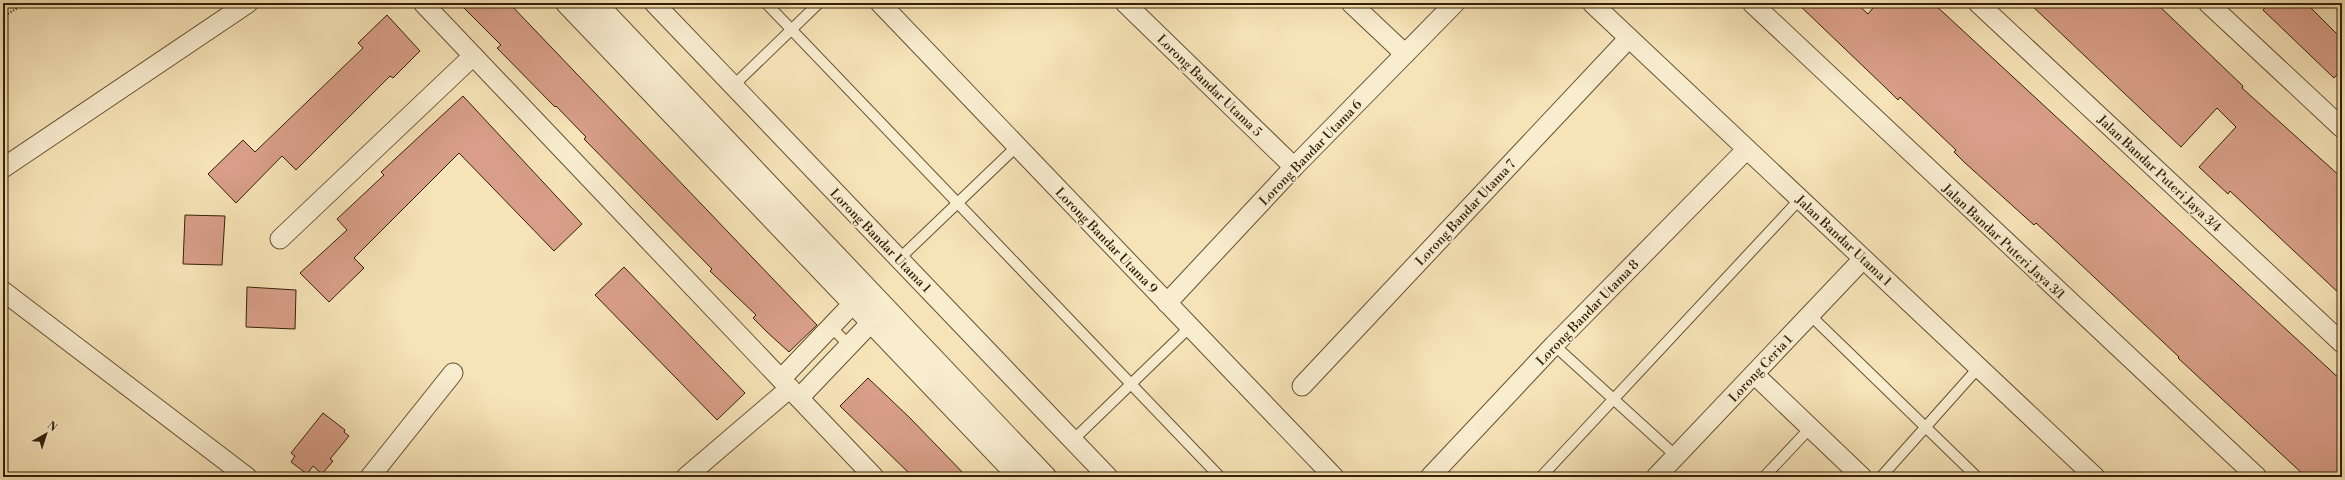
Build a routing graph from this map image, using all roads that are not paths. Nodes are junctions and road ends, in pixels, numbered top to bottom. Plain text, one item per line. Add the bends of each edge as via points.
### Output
1 (248, 3) edge
2 (423, 3) edge
3 (566, 3) edge
4 (595, 3) edge
5 (654, 3) edge
6 (766, 3) edge
7 (819, 3) edge
8 (880, 3) edge
9 (1125, 3) edge
10 (1351, 3) edge
11 (1455, 3) edge
12 (1592, 3) edge
13 (1752, 3) edge
14 (1978, 3) edge
15 (2208, 3) edge
16 (791, 30) junction
17 (1629, 38) junction
18 (1405, 54) junction
19 (473, 56) junction
20 (734, 85) junction
21 (2342, 128) edge
22 (1016, 147) junction
23 (1747, 149) junction
24 (1294, 167) junction
25 (3, 168) edge
26 (1800, 199) junction
27 (958, 203) junction
28 (280, 239) dead end
29 (899, 259) junction
30 (1863, 259) junction
31 (3, 291) edge
32 (860, 296) junction
33 (1167, 303) junction
34 (878, 315) junction
35 (1810, 315) junction
36 (831, 327) junction
37 (1190, 327) junction
38 (2342, 343) edge
39 (849, 345) junction
40 (1554, 345) junction
41 (1979, 367) junction
42 (453, 373) dead end
43 (1754, 374) junction
44 (1131, 384) junction
45 (1302, 386) dead end
46 (790, 388) junction
47 (1614, 399) junction
48 (1810, 427) junction
49 (1926, 427) junction
50 (1073, 440) junction
51 (1676, 456) junction
52 (247, 477) edge
53 (370, 477) edge
54 (686, 477) edge
55 (874, 477) edge
56 (1020, 477) edge
57 (1044, 477) edge
58 (1108, 477) edge
59 (1220, 477) edge
60 (1334, 477) edge
61 (1430, 477) edge
62 (1541, 477) edge
63 (1656, 477) edge
64 (1764, 477) edge
65 (1862, 477) edge
66 (1881, 477) edge
67 (1977, 477) edge
68 (2095, 477) edge
69 (2257, 477) edge

1 - 25 street
2 - 19 street
3 - 32 street
4 - 32 street
5 - 20 street, Lorong Bandar Utama 1
6 - 16 lane
7 - 16 lane
8 - 22 street, Lorong Bandar Utama 9
9 - 24 street, Lorong Bandar Utama 5
10 - 18 street
11 - 18 street, Lorong Bandar Utama 6
12 - 17 street, Jalan Bandar Utama 1
13 - 69 street, Jalan Bandar Puteri Jaya 3/1
14 - 38 street, Jalan Bandar Puteri Jaya 3/4
15 - 21 street
16 - 20 lane
16 - 27 lane
17 - 23 street, Jalan Bandar Utama 1
17 - 45 street, Lorong Bandar Utama 7
18 - 24 street, Lorong Bandar Utama 6
19 - 28 street
19 - 46 street
20 - 29 street, Lorong Bandar Utama 1
22 - 27 lane
22 - 33 street, Lorong Bandar Utama 9
23 - 26 street, Jalan Bandar Utama 1
23 - 40 street, Lorong Bandar Utama 8
24 - 33 street, Lorong Bandar Utama 6
26 - 30 street, Jalan Bandar Utama 1
26 - 47 lane
27 - 29 lane
27 - 44 lane
29 - 50 street, Lorong Bandar Utama 1
30 - 35 street, Lorong Ceria 1
30 - 41 street, Jalan Bandar Utama 1
31 - 52 street
32 - 34 street
32 - 36 street
33 - 37 street, Lorong Bandar Utama 9
34 - 39 street
34 - 56 street
34 - 57 street
35 - 43 street, Lorong Ceria 1
35 - 49 lane
36 - 39 lane
36 - 46 street
37 - 44 lane
37 - 60 street, Lorong Bandar Utama 9
39 - 46 street
40 - 47 lane
40 - 61 street, Lorong Bandar Utama 8
41 - 49 lane
41 - 68 street, Jalan Bandar Utama 1
42 - 53 street
43 - 48 street
43 - 51 street, Lorong Ceria 1
44 - 50 lane
44 - 59 lane
46 - 54 street
46 - 55 street
47 - 51 lane
47 - 62 lane
48 - 64 lane
48 - 65 street
49 - 66 lane
49 - 67 lane
50 - 58 street, Lorong Bandar Utama 1
51 - 63 street, Lorong Ceria 1

